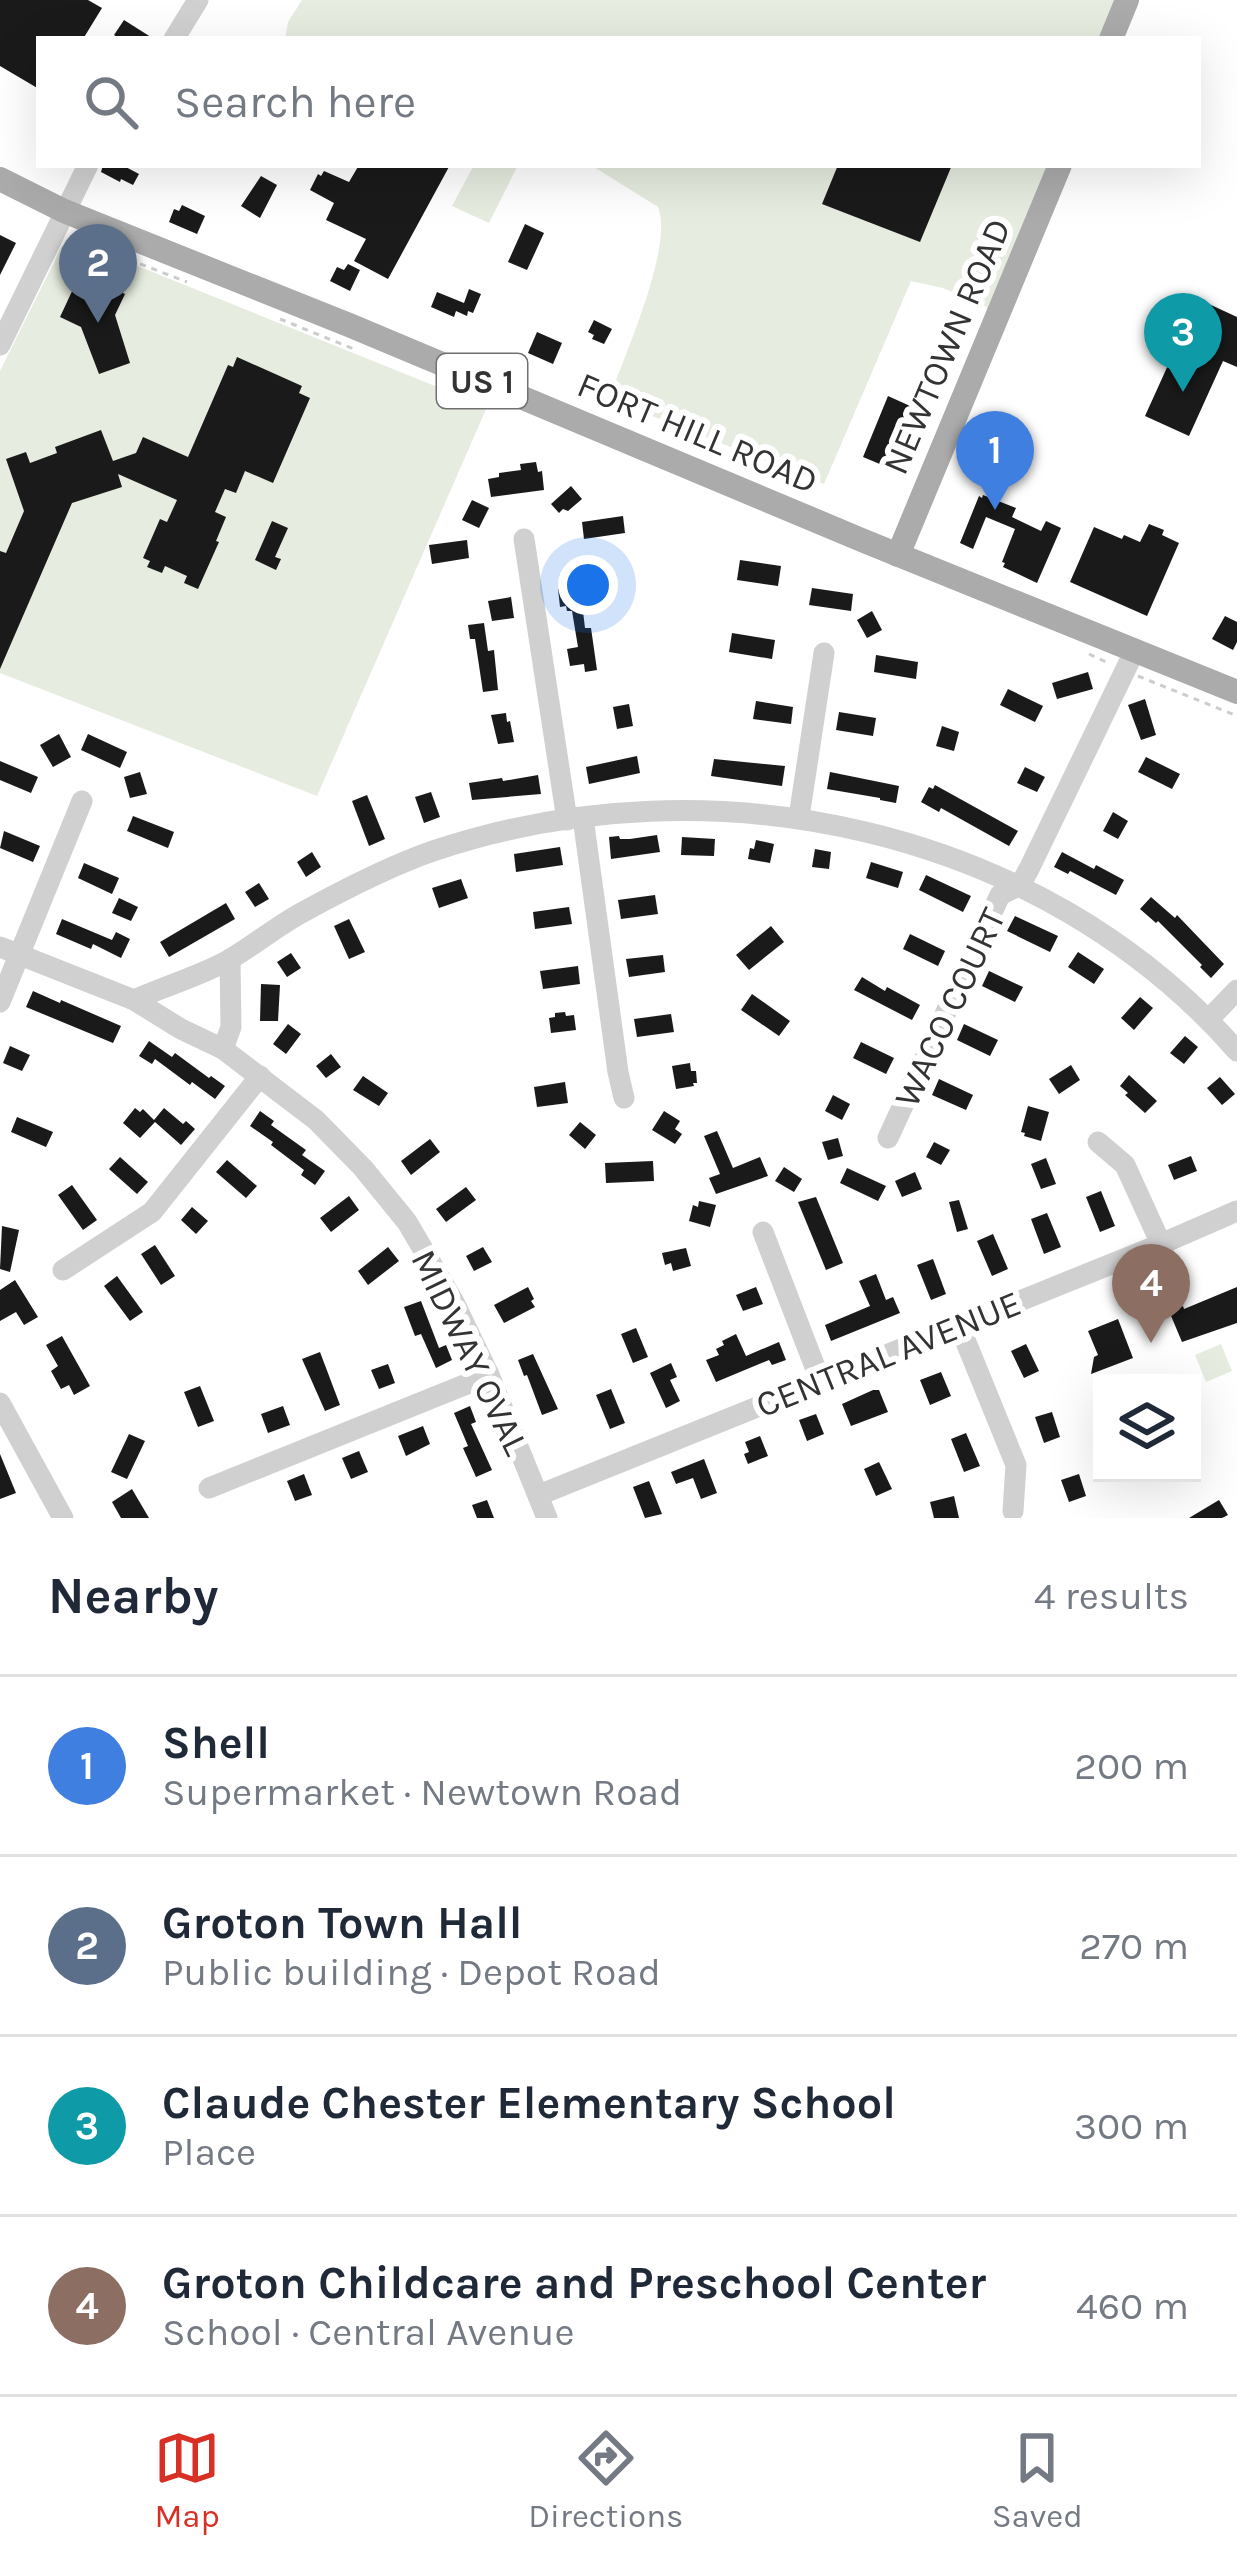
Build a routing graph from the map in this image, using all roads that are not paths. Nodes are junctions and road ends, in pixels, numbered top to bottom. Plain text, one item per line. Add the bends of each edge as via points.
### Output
1 (198, 0) edge
2 (1127, 0) edge
3 (176, 36) edge
4 (1112, 36) edge
5 (87, 168) edge
6 (1059, 168) edge
7 (0, 178) edge
8 (66, 223) junction
9 (0, 344) edge
10 (524, 538) dead end
11 (898, 555) junction
12 (1135, 650) junction
13 (824, 653) dead end
14 (1237, 692) edge
15 (82, 801) dead end
16 (799, 817) junction
17 (575, 819) junction
18 (1020, 884) junction
19 (10, 951) edge
20 (230, 959) junction
21 (1237, 990) edge
22 (134, 1000) junction
23 (0, 1002) edge
24 (1209, 1019) junction
25 (223, 1049) junction
26 (1237, 1051) edge
27 (260, 1076) junction
28 (624, 1098) dead end
29 (887, 1138) dead end
30 (1098, 1142) dead end
31 (1237, 1211) edge
32 (763, 1232) dead end
33 (1162, 1244) junction
34 (64, 1270) dead end
35 (959, 1324) junction
36 (489, 1375) junction
37 (820, 1380) junction
38 (0, 1402) edge
39 (209, 1488) dead end
40 (538, 1496) junction
41 (1013, 1511) dead end
42 (63, 1518) edge
43 (548, 1518) edge

1 - 3 street
2 - 4 main road
5 - 8 street
6 - 11 main road, NEWTOWN ROAD
7 - 8 main road, FORT HILL ROAD / US 1
8 - 9 street
8 - 11 main road, FORT HILL ROAD / US 1 via 349,325
10 - 17 street
11 - 12 main road, FORT HILL ROAD / US 1
12 - 14 main road, FORT HILL ROAD / US 1
12 - 18 street, WACO COURT
13 - 16 street
15 - 19 street
16 - 17 street via 685,809
16 - 18 street via 866,830
17 - 20 street via 433,851 302,913
17 - 28 street
18 - 24 street via 1151,969
18 - 29 street, WACO COURT via 1000,895
19 - 22 street, MIDWAY OVAL
19 - 23 street
20 - 22 street
20 - 25 street via 232,1027
21 - 24 street
22 - 25 street, MIDWAY OVAL
24 - 26 street
25 - 27 street, MIDWAY OVAL
27 - 34 street via 152,1212
27 - 36 street, MIDWAY OVAL via 316,1120 407,1222
30 - 33 street via 1125,1166
31 - 33 street, CENTRAL AVENUE
32 - 37 street
33 - 35 street, CENTRAL AVENUE
35 - 37 street, CENTRAL AVENUE
35 - 41 street via 1016,1465
36 - 39 street
36 - 40 street, MIDWAY OVAL
37 - 40 street, CENTRAL AVENUE
38 - 42 street
40 - 43 street, MIDWAY OVAL

